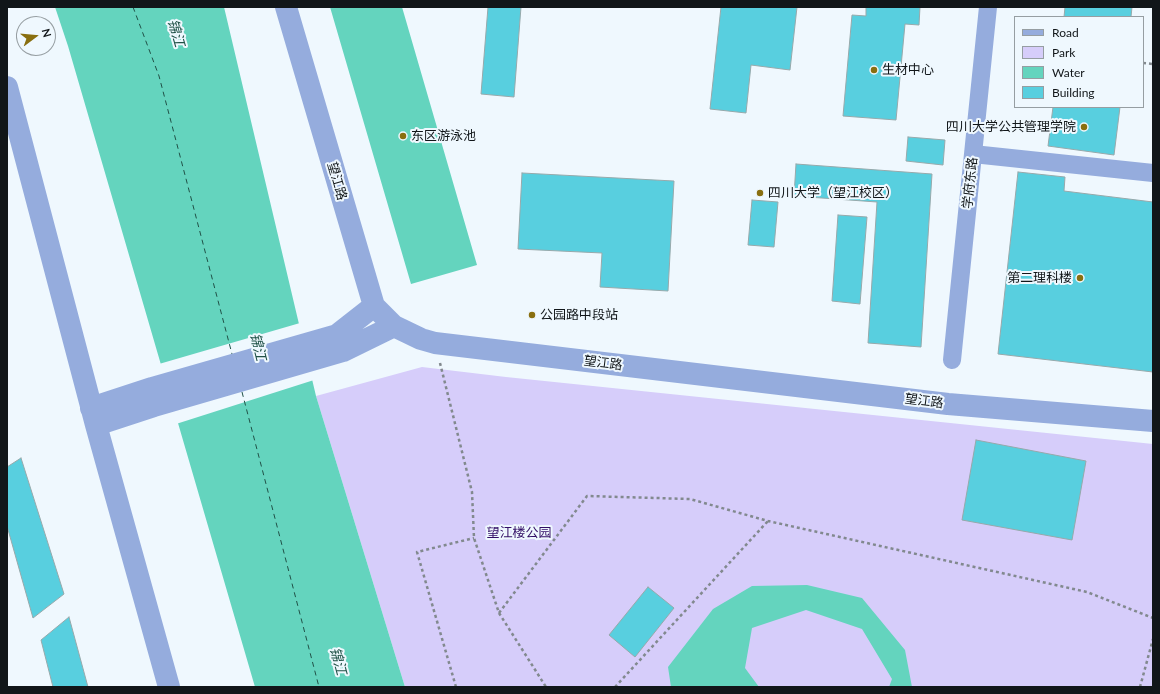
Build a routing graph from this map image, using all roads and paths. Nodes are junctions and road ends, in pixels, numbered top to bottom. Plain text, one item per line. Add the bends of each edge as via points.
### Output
1 (286, 7) edge
2 (988, 7) edge
3 (7, 87) edge
4 (973, 154) junction
5 (1153, 173) edge
6 (374, 306) junction
7 (394, 326) junction
8 (340, 343) junction
9 (434, 343) junction
10 (952, 360) dead end
11 (93, 417) junction
12 (1153, 421) edge
13 (768, 521) junction
14 (474, 538) junction
15 (499, 612) junction
16 (1153, 618) edge
17 (1153, 639) edge
18 (169, 687) edge
19 (456, 687) edge
20 (546, 687) edge
21 (615, 687) edge
22 (1140, 687) edge

1 - 6 street, 望江路
2 - 4 street, 学府东路
3 - 11 street
4 - 5 street
4 - 10 street, 学府东路
6 - 7 street, 望江路
6 - 8 street
7 - 8 street
7 - 9 street, 望江路
8 - 11 street
9 - 12 street, 望江路 via 948,404
9 - 14 path via 472,492
11 - 18 street
13 - 15 path via 690,499 587,496
13 - 16 path via 1087,592
13 - 21 path
14 - 15 path
14 - 19 path via 417,552
15 - 20 path
17 - 22 path

